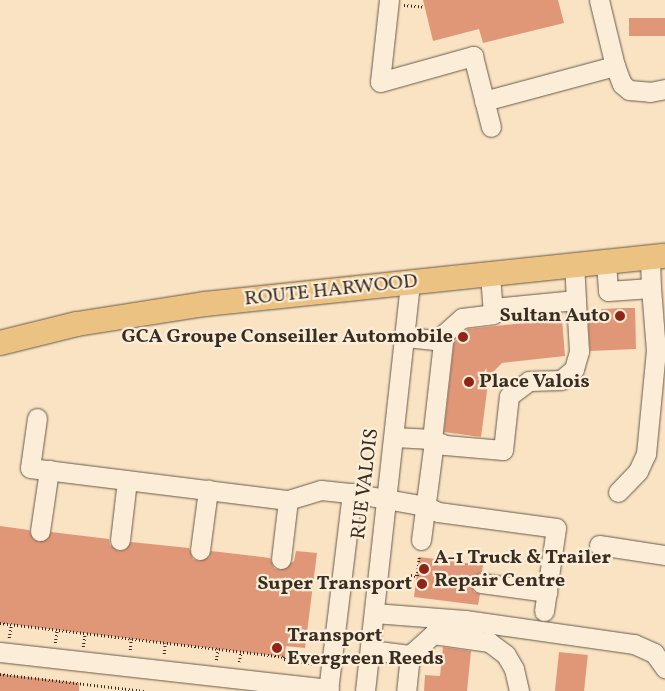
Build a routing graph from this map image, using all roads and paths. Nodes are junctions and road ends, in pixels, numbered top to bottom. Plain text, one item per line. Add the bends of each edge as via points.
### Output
1 (389, 0) edge
2 (598, 0) edge
3 (407, 6) dead end
4 (425, 7) dead end
5 (615, 66) junction
6 (665, 89) edge
7 (484, 101) junction
8 (491, 127) dead end
9 (658, 256) edge
10 (606, 262) junction
11 (574, 265) junction
12 (490, 274) junction
13 (410, 282) junction
14 (651, 288) junction
15 (576, 300) junction
16 (493, 308) junction
17 (406, 337) junction
18 (442, 340) junction
19 (0, 343) edge
20 (37, 418) dead end
21 (394, 438) junction
22 (432, 439) junction
23 (49, 470) junction
24 (128, 480) junction
25 (208, 490) junction
26 (618, 492) dead end
27 (352, 493) junction
28 (288, 500) junction
29 (387, 502) junction
30 (426, 506) junction
31 (40, 531) dead end
32 (120, 540) dead end
33 (422, 540) joint
34 (599, 545) dead end
35 (200, 550) dead end
36 (665, 555) edge
37 (281, 559) dead end
38 (410, 575) dead end
39 (481, 584) dead end
40 (547, 592) junction
41 (544, 611) dead end
42 (374, 613) junction
43 (0, 623) edge
44 (370, 650) junction
45 (285, 651) dead end
46 (0, 652) edge
47 (410, 655) junction
48 (285, 657) junction
49 (317, 665) dead end
50 (665, 668) edge
51 (0, 674) edge
52 (328, 690) edge
53 (144, 691) edge
54 (365, 691) edge
55 (406, 691) edge
56 (519, 691) edge

1 - 7 street via 380,82 473,56
2 - 5 street
3 - 4 path
5 - 6 street via 622,84 629,90 650,92
5 - 7 street
7 - 8 street
9 - 10 main road, ROUTE HARWOOD
9 - 14 street
10 - 11 main road, ROUTE HARWOOD
10 - 14 street via 608,291
11 - 12 main road, ROUTE HARWOOD
11 - 15 street
12 - 13 main road, ROUTE HARWOOD
12 - 16 street
13 - 17 street, RUE VALOIS
13 - 19 main road, ROUTE HARWOOD via 133,314 52,329
14 - 26 street via 656,351 646,454 638,471
15 - 16 street
15 - 22 street via 579,351 574,369 562,380 528,381 508,396 503,450 445,445
16 - 18 street via 494,314 455,322
17 - 18 street
17 - 21 street, RUE VALOIS
18 - 22 street
20 - 23 street via 30,468
21 - 22 street
21 - 29 street, RUE VALOIS
22 - 30 street via 434,449
23 - 24 street
23 - 31 street
24 - 25 street
24 - 32 street
25 - 28 street
25 - 35 street
27 - 28 street via 321,490
27 - 29 street
27 - 52 street
28 - 37 street
29 - 30 street
29 - 42 street, RUE VALOIS
30 - 33 street
30 - 40 street via 438,512 556,528
33 - 38 path via 417,576
34 - 36 street
39 - 40 street
40 - 41 street
42 - 44 street, RUE VALOIS
42 - 50 street via 465,620 634,644 654,653
43 - 48 path
44 - 47 street
44 - 54 street, RUE VALOIS
45 - 48 path
46 - 52 street
47 - 55 street
47 - 56 street via 433,634 489,642 506,655
48 - 49 path via 284,660
51 - 53 path

